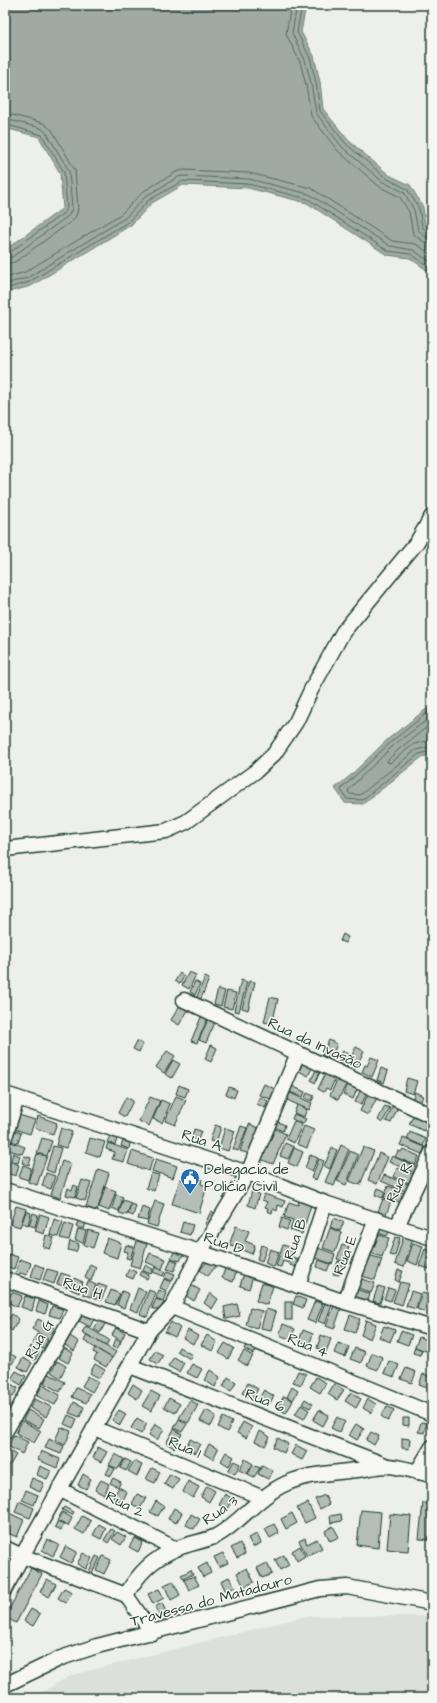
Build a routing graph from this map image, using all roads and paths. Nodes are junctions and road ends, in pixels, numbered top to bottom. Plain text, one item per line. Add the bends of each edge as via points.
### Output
1 (432, 516) edge
2 (5, 849) edge
3 (184, 1000) dead end
4 (298, 1053) junction
5 (11, 1096) edge
6 (432, 1116) edge
7 (5, 1136) edge
8 (432, 1152) edge
9 (248, 1173) junction
10 (5, 1190) edge
11 (326, 1203) junction
12 (376, 1219) junction
13 (397, 1226) junction
14 (432, 1238) edge
15 (200, 1252) junction
16 (5, 1280) edge
17 (298, 1286) junction
18 (345, 1302) junction
19 (79, 1304) junction
20 (172, 1307) junction
21 (432, 1328) edge
22 (149, 1331) junction
23 (130, 1366) junction
24 (432, 1414) edge
25 (94, 1428) junction
26 (5, 1432) edge
27 (432, 1448) edge
28 (388, 1466) junction
29 (417, 1472) junction
30 (432, 1474) edge
31 (59, 1489) junction
32 (263, 1498) junction
33 (5, 1548) edge
34 (176, 1549) junction
35 (22, 1556) junction
36 (5, 1589) edge
37 (126, 1595) junction
38 (432, 1603) edge
39 (152, 1633) junction
40 (5, 1685) edge

1 - 2 street via 417,542 343,632 296,722 274,754 256,771 186,822 166,831
3 - 4 street, Rua da Invasão
4 - 6 street, Rua da Invasão
4 - 9 street
5 - 7 street
5 - 9 street, Rua A
8 - 13 street, Rua R
9 - 11 street, Rua A
9 - 15 street
10 - 15 street, Rua D
11 - 12 street, Rua A
11 - 17 street, Rua B
12 - 13 street, Rua A
12 - 18 street, Rua E
13 - 14 street, Rua A
15 - 17 street, Rua D
15 - 20 street
16 - 19 street, Rua H
17 - 18 street, Rua D
18 - 21 street, Rua D
19 - 22 street, Rua H
19 - 26 street, Rua G
20 - 22 street
20 - 24 street, Rua 4
22 - 23 street
23 - 25 street
23 - 28 street, Rua 6
25 - 31 street
25 - 32 street, Rua 1
27 - 29 street
28 - 29 street, Rua 3
28 - 32 street, Rua 3 via 294,1480
29 - 30 street, Rua 3
31 - 34 street, Rua 2
31 - 35 street
32 - 34 street, Rua 3 via 229,1528 204,1541
33 - 35 street
34 - 37 street, Rua 3 via 144,1568
35 - 36 street
35 - 37 street
37 - 39 street
38 - 39 street, Travessa do Matadouro via 348,1587 320,1589
39 - 40 street, Travessa do Matadouro via 97,1646 61,1658

